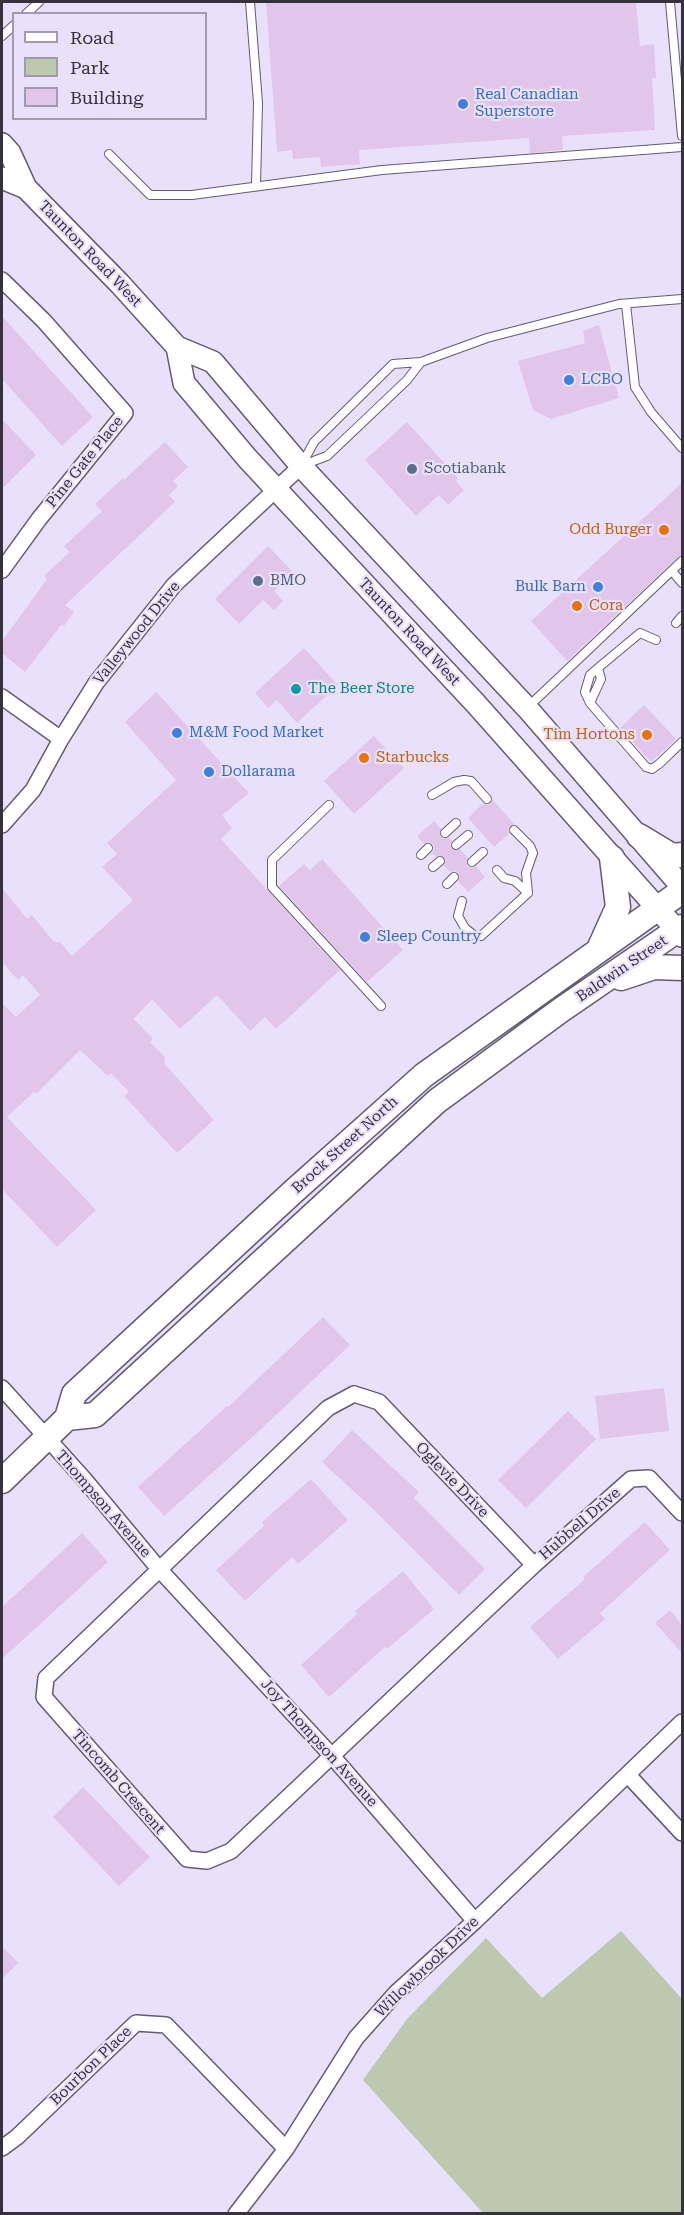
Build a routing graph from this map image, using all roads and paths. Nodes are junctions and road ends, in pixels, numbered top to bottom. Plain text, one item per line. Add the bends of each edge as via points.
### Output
1 (250, 2) edge
2 (670, 2) edge
3 (682, 136) edge
4 (2, 144) edge
5 (682, 147) edge
6 (109, 154) dead end
7 (2, 178) edge
8 (256, 185) junction
9 (26, 188) junction
10 (2, 280) edge
11 (682, 299) edge
12 (626, 304) junction
13 (177, 347) junction
14 (421, 362) junction
15 (682, 448) edge
16 (302, 465) junction
17 (275, 488) junction
18 (682, 561) edge
19 (2, 570) edge
20 (672, 571) junction
21 (682, 583) edge
22 (682, 616) edge
23 (676, 622) dead end
24 (656, 640) dead end
25 (2, 697) edge
26 (527, 708) junction
27 (61, 739) junction
28 (682, 742) edge
29 (432, 795) dead end
30 (487, 799) dead end
31 (329, 805) dead end
32 (456, 823) dead end
33 (2, 825) edge
34 (514, 830) dead end
35 (445, 833) dead end
36 (468, 835) dead end
37 (639, 836) junction
38 (456, 845) dead end
39 (428, 848) dead end
40 (483, 852) dead end
41 (421, 855) dead end
42 (682, 855) edge
43 (612, 858) junction
44 (440, 861) dead end
45 (471, 862) dead end
46 (433, 867) dead end
47 (497, 870) dead end
48 (454, 877) dead end
49 (447, 884) dead end
50 (682, 887) edge
51 (682, 891) edge
52 (528, 893) junction
53 (462, 901) dead end
54 (658, 909) junction
55 (681, 931) edge
56 (598, 952) junction
57 (682, 968) edge
58 (381, 1006) dead end
59 (561, 1010) junction
60 (2, 1388) edge
61 (67, 1418) junction
62 (46, 1439) junction
63 (2, 1481) edge
64 (682, 1513) edge
65 (534, 1565) junction
66 (159, 1569) junction
67 (682, 1722) edge
68 (332, 1756) junction
69 (628, 1775) junction
70 (682, 1833) edge
71 (475, 1921) junction
72 (2, 2148) edge
73 (286, 2150) junction
74 (236, 2214) edge

1 - 8 lane via 258,103
2 - 3 lane
4 - 9 main road, Taunton Road West
5 - 8 lane via 382,170
6 - 8 lane via 150,195 192,195
7 - 9 main road, Taunton Road West
9 - 13 main road, Taunton Road West
10 - 19 street, Pine Gate Place via 125,413
11 - 12 lane
12 - 14 lane via 487,338
12 - 15 lane via 635,387
13 - 16 main road, Taunton Road West via 213,362
13 - 17 main road, Taunton Road West via 184,383
14 - 16 lane via 327,456
14 - 16 lane via 393,364 314,442
16 - 17 street, Valleywood Drive
16 - 26 main road, Taunton Road West
17 - 27 street, Valleywood Drive via 174,585 96,683
17 - 43 main road, Taunton Road West via 520,752
18 - 20 lane
20 - 21 lane
20 - 26 lane
22 - 23 lane
24 - 28 lane via 640,633 598,668 601,679 591,703 646,767 652,769
25 - 27 street
26 - 37 main road, Taunton Road West
27 - 33 street, Valleywood Drive via 33,790
29 - 30 lane via 464,780 471,781
31 - 58 lane via 272,860 272,886
32 - 35 lane
34 - 52 lane via 533,854 526,873
36 - 38 lane
37 - 42 main road via 672,856
37 - 50 main road, Taunton Road West
39 - 41 lane
40 - 45 lane
43 - 54 main road, Taunton Road West
43 - 56 main road via 618,907
44 - 46 lane
47 - 52 lane
48 - 49 lane
51 - 54 main road
52 - 53 lane via 481,936 465,928 458,916
54 - 55 main road, Taunton Road West
54 - 56 main road, Brock Street North
55 - 59 main road, Baldwin Street
56 - 61 main road, Brock Street North via 424,1075 383,1110 74,1394
57 - 59 main road via 654,967 629,974
59 - 61 main road, Brock Street North via 437,1101 95,1415
60 - 62 street, Thompson Avenue
61 - 62 main road, Brock Street North
62 - 63 main road, Brock Street North
62 - 66 street, Thompson Avenue
64 - 65 street, Hubbell Drive via 649,1478 631,1479
65 - 66 street, Oglevie Drive via 379,1402 354,1394 327,1408
65 - 68 street
66 - 68 street, Joy Thompson Avenue
66 - 68 street, Tincomb Crescent via 46,1677 44,1697 187,1859 207,1861 231,1851
67 - 69 street
68 - 71 street, Joy Thompson Avenue
69 - 70 street
69 - 71 street, Willowbrook Drive
71 - 73 street, Willowbrook Drive via 396,1993 356,2038
72 - 73 street, Bourbon Place via 136,2023 166,2025
73 - 74 street, Willowbrook Drive

